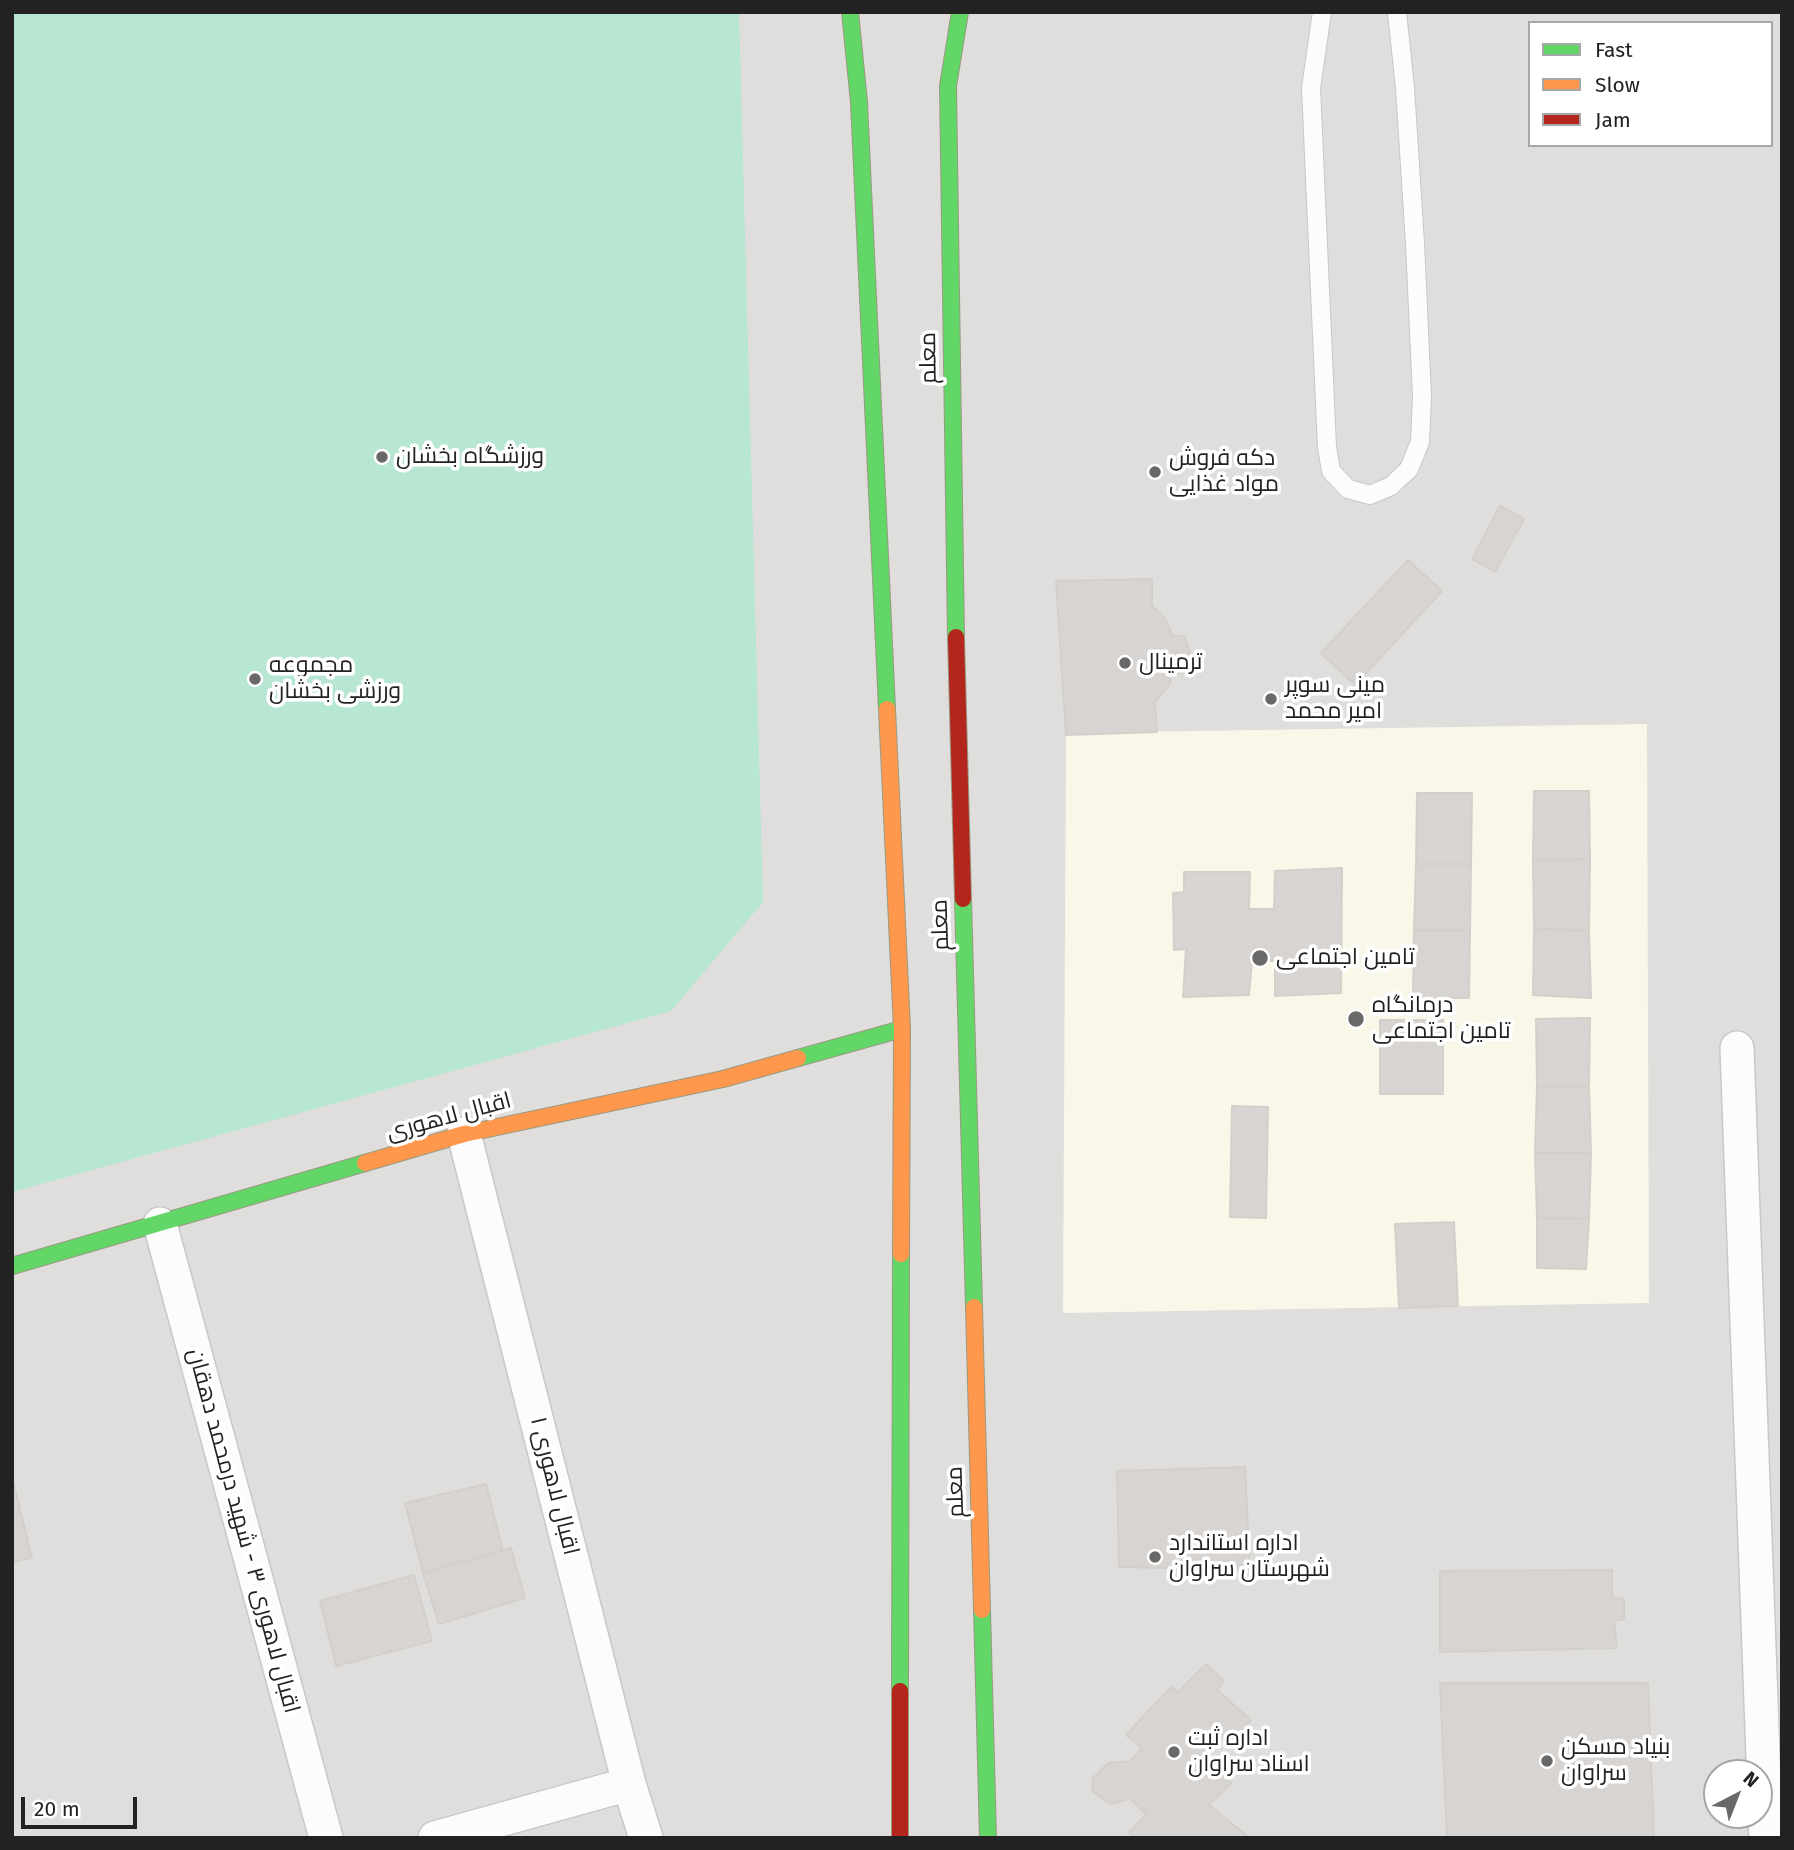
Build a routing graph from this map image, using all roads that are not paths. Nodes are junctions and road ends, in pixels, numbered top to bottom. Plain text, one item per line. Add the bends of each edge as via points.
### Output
1 (850, 12) edge
2 (960, 12) edge
3 (1322, 12) edge
4 (1397, 12) edge
5 (902, 1030) junction
6 (1737, 1048) dead end
7 (464, 1134) junction
8 (160, 1224) junction
9 (12, 1266) edge
10 (629, 1784) junction
11 (326, 1838) edge
12 (435, 1838) edge
13 (646, 1838) edge
14 (900, 1838) edge
15 (988, 1838) edge
16 (1766, 1838) edge

1 - 5 main road, معلم via 859,102
2 - 15 main road, معلم via 948,86 954,527
3 - 4 lane via 1311,88 1327,447 1331,471 1348,489 1370,495 1391,486 1409,469 1420,442 1414,230
5 - 7 main road, اقبال لاهوری via 723,1079
5 - 14 main road, معلم
6 - 16 street
7 - 8 main road, اقبال لاهوری
7 - 10 street, اقبال لاهوری ۱
8 - 9 main road, اقبال لاهوری
8 - 11 street, اقبال لاهوری ۳ - شهید درمحمد دهقان
10 - 12 street
10 - 13 street, اقبال لاهوری ۱

